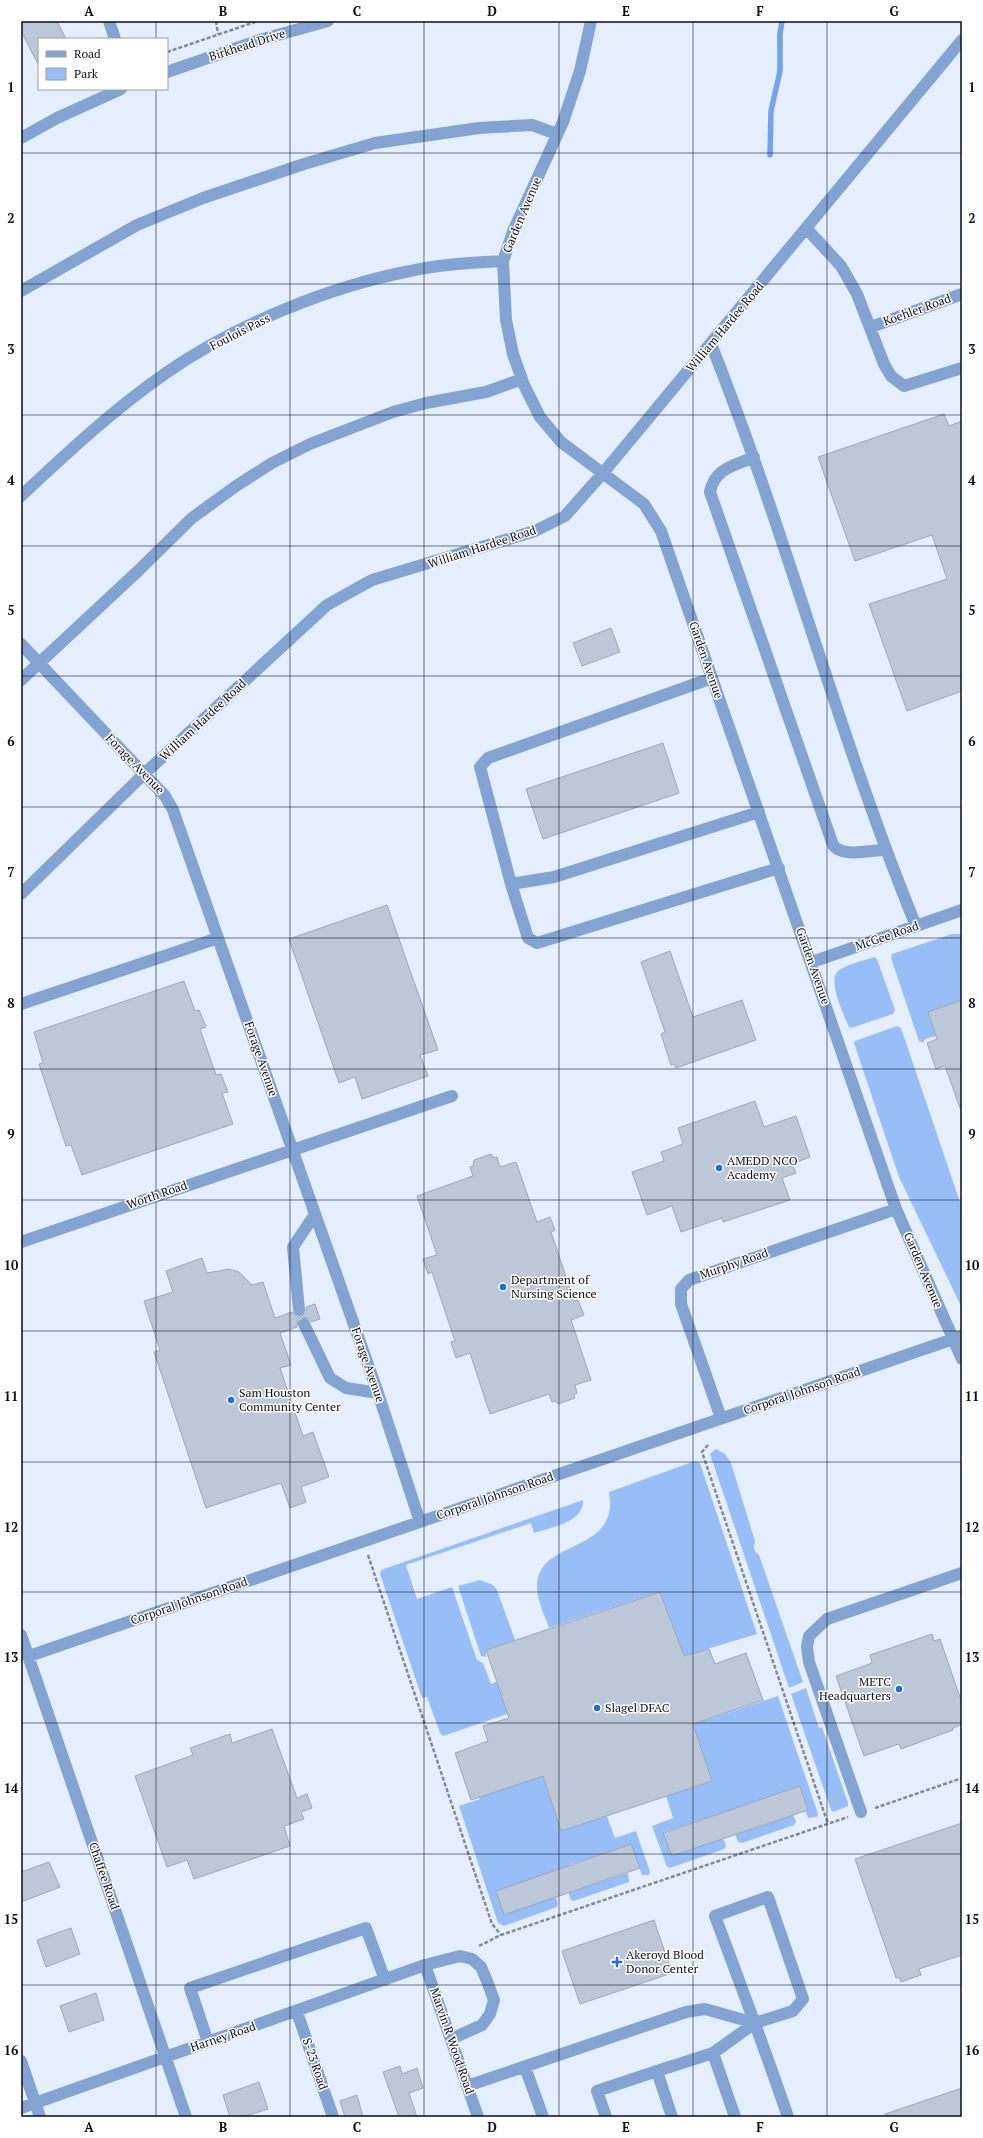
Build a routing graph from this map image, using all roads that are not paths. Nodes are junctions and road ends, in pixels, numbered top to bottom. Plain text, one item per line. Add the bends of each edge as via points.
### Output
1 (109, 21) edge
2 (328, 21) edge
3 (591, 21) edge
4 (115, 38) edge
5 (962, 40) edge
6 (168, 72) edge
7 (119, 90) edge
8 (557, 134) junction
9 (21, 138) edge
10 (806, 228) junction
11 (503, 261) junction
12 (21, 291) edge
13 (962, 294) edge
14 (871, 327) junction
15 (711, 344) junction
16 (962, 368) edge
17 (522, 379) junction
18 (754, 457) junction
19 (604, 472) junction
20 (21, 496) edge
21 (21, 644) edge
22 (39, 663) junction
23 (712, 678) junction
24 (21, 680) edge
25 (144, 774) junction
26 (759, 812) junction
27 (885, 850) junction
28 (779, 868) junction
29 (511, 884) junction
30 (21, 894) edge
31 (962, 910) edge
32 (916, 926) junction
33 (218, 938) junction
34 (812, 962) junction
35 (21, 1004) edge
36 (452, 1096) dead end
37 (293, 1148) junction
38 (896, 1209) junction
39 (315, 1214) junction
40 (21, 1242) edge
41 (299, 1310) dead end
42 (304, 1324) dead end
43 (957, 1337) edge
44 (962, 1359) edge
45 (378, 1392) junction
46 (721, 1418) junction
47 (420, 1522) junction
48 (962, 1573) edge
49 (21, 1634) edge
50 (29, 1656) junction
51 (861, 1812) road end
52 (425, 1965) junction
53 (385, 1980) junction
54 (296, 2012) junction
55 (755, 2023) junction
56 (451, 2039) junction
57 (208, 2042) junction
58 (713, 2053) junction
59 (166, 2057) junction
60 (21, 2061) edge
61 (525, 2067) junction
62 (657, 2071) junction
63 (467, 2086) junction
64 (35, 2103) junction
65 (21, 2108) edge
66 (40, 2117) edge
67 (186, 2117) edge
68 (333, 2117) edge
69 (478, 2117) edge
70 (543, 2117) edge
71 (606, 2117) edge
72 (672, 2117) edge
73 (735, 2117) edge
74 (788, 2117) edge

1 - 4 street
2 - 6 street, Birkhead Drive via 263,39
3 - 8 street, Garden Avenue via 580,71
5 - 10 street, William Hardee Road
7 - 9 street via 57,118
8 - 11 street, Garden Avenue via 514,229
8 - 12 street via 532,125 479,128 375,143 203,198 137,225
10 - 14 street, Koehler Road via 841,266 857,294
10 - 15 street, William Hardee Road
11 - 17 street, Garden Avenue via 506,320 513,354
11 - 20 street, Foulois Pass via 458,263 386,276 261,320 166,372 112,414
13 - 14 street, Koehler Road
14 - 16 street via 890,376 904,386
15 - 18 street
15 - 19 street, William Hardee Road
17 - 19 street, Garden Avenue via 540,416 561,442
17 - 22 street via 486,392 393,412 310,444 272,463 192,518
18 - 27 street
18 - 27 street via 721,472 712,481 710,492 833,845 843,852
19 - 23 street, Garden Avenue via 644,504 661,531
19 - 25 street, William Hardee Road via 565,516 535,531 372,580 327,605
21 - 22 street, Forage Avenue
22 - 24 street
22 - 25 street, Forage Avenue
23 - 26 street, Garden Avenue
23 - 29 street via 488,758 480,767
25 - 30 street, William Hardee Road
25 - 33 street, Forage Avenue via 165,796 173,810
26 - 28 street, Garden Avenue
26 - 29 street via 554,877
27 - 32 street
28 - 29 street via 537,943 528,938
28 - 34 street, Garden Avenue
31 - 32 street, McGee Road
32 - 34 street, McGee Road
33 - 35 street
33 - 37 street, Forage Avenue
34 - 38 street, Garden Avenue
36 - 37 street, Worth Road
37 - 39 street, Forage Avenue
37 - 40 street, Worth Road
38 - 43 street, Garden Avenue
38 - 46 street, Murphy Road via 689,1280 681,1289 682,1304
39 - 41 street via 293,1247
39 - 45 street, Forage Avenue
42 - 45 street via 330,1378 346,1388
43 - 44 street, Garden Avenue
43 - 46 street, Corporal Johnson Road
45 - 47 street, Forage Avenue
46 - 47 street, Corporal Johnson Road
47 - 50 street, Corporal Johnson Road
48 - 51 street via 827,1619 808,1636 806,1647 809,1662
49 - 50 street, Chaffee Road
50 - 59 street, Chaffee Road
52 - 53 street, Harney Road
52 - 56 street, Marvin R Wood Road
52 - 56 street, Harney Road via 460,1956 472,1959 481,1967 494,2000 490,2014 482,2025
53 - 54 street, Harney Road
53 - 57 street via 366,1928 190,1988
54 - 57 street, Harney Road
54 - 68 street, S-23 Road
55 - 55 street via 794,2011 803,2000 768,1897 714,1916
55 - 58 street
55 - 61 street via 706,2009 686,2012
55 - 74 street
56 - 63 street, Marvin R Wood Road
57 - 59 street, Harney Road
58 - 62 street
58 - 73 street
59 - 64 street, Harney Road
59 - 67 street, Chaffee Road
60 - 64 street
61 - 63 street
61 - 70 street
62 - 71 street via 597,2091
62 - 72 street
63 - 69 street, Marvin R Wood Road
64 - 65 street, Harney Road
64 - 66 street

